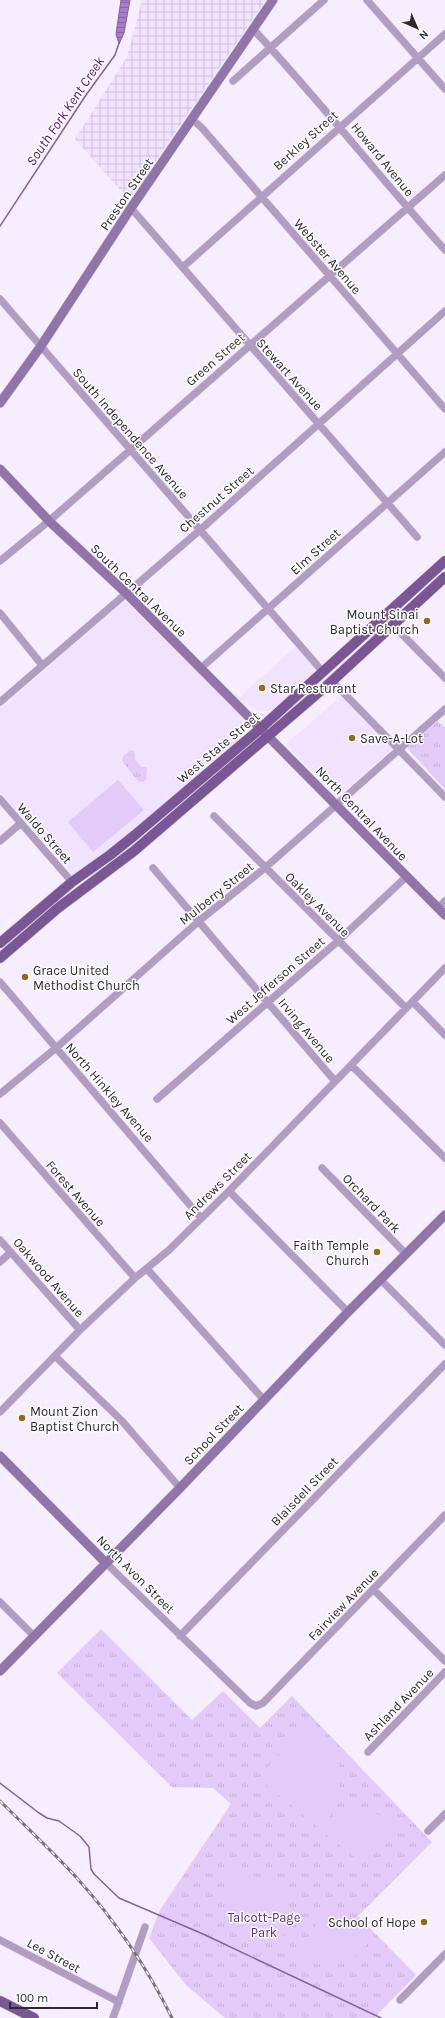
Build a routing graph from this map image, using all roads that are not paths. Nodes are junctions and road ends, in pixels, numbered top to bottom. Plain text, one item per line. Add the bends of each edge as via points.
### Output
1 (273, 0) edge
2 (324, 0) edge
3 (366, 0) edge
4 (254, 30) junction
5 (445, 34) edge
6 (271, 48) junction
7 (418, 58) junction
8 (232, 81) dead end
9 (445, 89) edge
10 (193, 120) junction
11 (340, 126) junction
12 (445, 174) edge
13 (261, 196) junction
14 (131, 208) junction
15 (407, 208) junction
16 (445, 250) edge
17 (183, 266) junction
18 (328, 276) junction
19 (0, 299) edge
20 (445, 310) edge
21 (41, 346) junction
22 (249, 346) junction
23 (398, 354) junction
24 (0, 403) edge
25 (445, 409) edge
26 (319, 424) junction
27 (130, 449) junction
28 (445, 452) edge
29 (0, 469) edge
30 (387, 503) junction
31 (49, 521) junction
32 (200, 530) junction
33 (417, 537) dead end
34 (0, 561) edge
35 (445, 561) edge
36 (445, 577) edge
37 (126, 593) junction
38 (268, 609) junction
39 (0, 613) edge
40 (392, 624) junction
41 (42, 665) junction
42 (201, 668) junction
43 (323, 672) junction
44 (445, 678) edge
45 (332, 681) junction
46 (0, 702) edge
47 (445, 709) edge
48 (260, 728) junction
49 (268, 736) junction
50 (399, 749) junction
51 (445, 796) edge
52 (0, 799) edge
53 (336, 805) junction
54 (214, 816) dead end
55 (21, 823) junction
56 (0, 841) edge
57 (153, 868) dead end
58 (266, 868) junction
59 (406, 877) junction
60 (72, 882) junction
61 (445, 900) edge
62 (438, 908) junction
63 (445, 914) edge
64 (199, 921) junction
65 (338, 941) junction
66 (0, 943) edge
67 (0, 958) edge
68 (445, 968) edge
69 (0, 982) edge
70 (268, 1002) junction
71 (413, 1002) junction
72 (406, 1008) junction
73 (445, 1035) edge
74 (56, 1048) junction
75 (351, 1065) junction
76 (334, 1080) junction
77 (0, 1094) edge
78 (157, 1099) dead end
79 (0, 1124) edge
80 (445, 1158) edge
81 (322, 1168) dead end
82 (230, 1191) junction
83 (445, 1215) edge
84 (201, 1218) junction
85 (0, 1240) edge
86 (11, 1252) junction
87 (406, 1254) junction
88 (0, 1262) edge
89 (147, 1269) junction
90 (135, 1278) junction
91 (381, 1280) junction
92 (348, 1312) junction
93 (80, 1330) junction
94 (445, 1345) edge
95 (55, 1356) junction
96 (445, 1364) edge
97 (264, 1400) junction
98 (0, 1412) edge
99 (0, 1456) edge
100 (180, 1488) junction
101 (445, 1515) edge
102 (106, 1563) junction
103 (373, 1589) junction
104 (0, 1602) edge
105 (34, 1636) junction
106 (180, 1636) junction
107 (445, 1661) edge
108 (0, 1671) edge
109 (445, 1672) edge
110 (256, 1706) joint
111 (368, 1752) dead end
112 (445, 1814) edge
113 (428, 1831) dead end
114 (146, 1927) dead end
115 (0, 1940) edge
116 (445, 1954) edge
117 (400, 2000) dead end
118 (0, 2001) edge
119 (119, 2002) junction
120 (34, 2018) edge
121 (114, 2018) edge

1 - 4 main road, Preston Street
2 - 6 street
3 - 7 street
4 - 6 street, Howard Avenue
4 - 10 main road, Preston Street
5 - 7 street, Berkley Street
6 - 8 street
6 - 11 street, Howard Avenue
7 - 9 street
7 - 11 street, Berkley Street
10 - 13 street, Webster Avenue
10 - 14 main road, Preston Street
11 - 13 street, Berkley Street
11 - 15 street, Howard Avenue
12 - 15 street, Green Street
13 - 17 street, Berkley Street
13 - 18 street, Webster Avenue
14 - 17 street, Stewart Avenue
14 - 21 main road, Preston Street
15 - 16 street, Howard Avenue
15 - 18 street, Green Street
17 - 22 street, Stewart Avenue
18 - 22 street, Green Street
18 - 23 street, Webster Avenue
19 - 21 street, South Independence Avenue
20 - 23 street, Chestnut Street
21 - 24 main road, Preston Street
21 - 27 street, South Independence Avenue
22 - 26 street, Stewart Avenue
22 - 27 street, Green Street
23 - 25 street, Webster Avenue
23 - 26 street, Chestnut Street
26 - 30 street, Stewart Avenue
26 - 32 street, Chestnut Street
27 - 31 street, Green Street
27 - 32 street, South Independence Avenue
28 - 30 street, Elm Street
29 - 31 main road, South Central Avenue
30 - 33 street, Stewart Avenue
30 - 38 street, Elm Street
31 - 34 street, Green Street
31 - 37 main road, South Central Avenue
32 - 37 street, Chestnut Street
32 - 38 street, South Independence Avenue
35 - 43 main road, West State Street
36 - 40 main road, West State Street
37 - 41 street, Chestnut Street
37 - 42 main road, South Central Avenue
38 - 42 street, Elm Street
38 - 43 street, South Independence Avenue
39 - 41 street
40 - 44 street
40 - 45 main road, West State Street
41 - 46 street, Chestnut Street
42 - 48 main road, South Central Avenue
43 - 48 main road, West State Street
45 - 49 main road, West State Street
45 - 50 street
47 - 50 street, Mulberry Street
48 - 49 main road, North Central Avenue
48 - 60 main road, West State Street via 110,855
49 - 53 main road, North Central Avenue
49 - 67 main road, West State Street via 134,851 58,908
50 - 51 street
50 - 53 street, Mulberry Street
52 - 55 street, Waldo Street
53 - 58 street, Mulberry Street
53 - 59 main road, North Central Avenue
54 - 58 street, Oakley Avenue
55 - 56 street
55 - 60 street, Waldo Street
57 - 64 street, Irving Avenue
58 - 64 street, Mulberry Street
58 - 65 street, Oakley Avenue
59 - 62 main road, North Central Avenue
59 - 65 street, West Jefferson Street
60 - 66 main road, West State Street
61 - 62 street
62 - 63 main road, North Central Avenue
64 - 70 street, Irving Avenue
64 - 74 street, Mulberry Street
65 - 70 street, West Jefferson Street
65 - 72 street, Oakley Avenue
68 - 71 street, Andrews Street
69 - 74 street, North Hinkley Avenue
70 - 76 street, Irving Avenue
70 - 78 street, West Jefferson Street
71 - 72 street, Andrews Street
71 - 73 street
72 - 75 street, Andrews Street
74 - 77 street, Mulberry Street
74 - 84 street, North Hinkley Avenue
75 - 76 street, Andrews Street
75 - 80 street, Irving Avenue
76 - 82 street, Andrews Street
79 - 90 street, Forest Avenue
81 - 87 street, Orchard Park
82 - 84 street, Andrews Street
82 - 92 street
83 - 87 main road, School Street
84 - 89 street, Andrews Street
85 - 86 street, Oakwood Avenue
86 - 88 street
86 - 93 street, Oakwood Avenue
87 - 91 main road, School Street
89 - 90 street, Andrews Street
89 - 97 street
90 - 93 street, Andrews Street
91 - 92 main road, School Street
91 - 94 street
92 - 97 main road, School Street
93 - 95 street, Andrews Street
95 - 98 street, Andrews Street
95 - 100 street via 122,1421
96 - 106 street, Blaisdell Street
97 - 100 main road, School Street
99 - 102 main road, North Avon Street
100 - 102 main road, School Street
101 - 103 street, Fairview Avenue
102 - 105 main road, School Street
102 - 106 street, North Avon Street
103 - 107 street
103 - 110 street, Fairview Avenue via 263,1703
104 - 105 street
105 - 108 main road, School Street
106 - 110 street, North Avon Street
109 - 111 street, Ashland Avenue
112 - 113 street
114 - 119 street
115 - 119 street, Lee Street
116 - 117 street
118 - 120 main road
119 - 121 street

